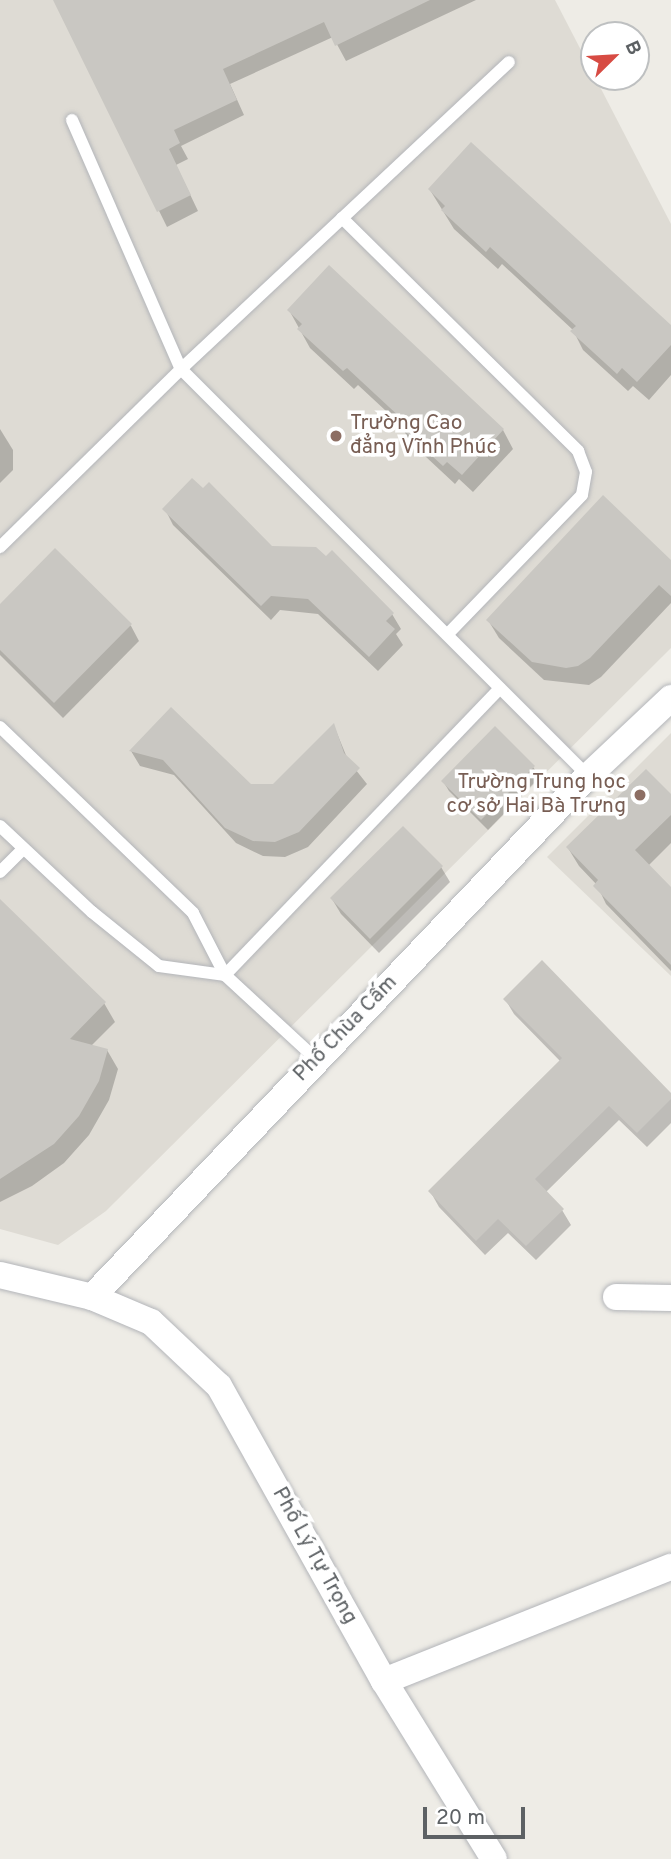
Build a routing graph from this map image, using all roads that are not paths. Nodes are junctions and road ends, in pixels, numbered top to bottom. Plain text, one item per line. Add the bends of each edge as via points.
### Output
1 (509, 62) dead end
2 (72, 120) dead end
3 (342, 218) junction
4 (181, 369) junction
5 (0, 547) edge
6 (447, 635) junction
7 (500, 688) junction
8 (671, 698) edge
9 (0, 727) edge
10 (588, 776) junction
11 (0, 826) edge
12 (23, 849) junction
13 (0, 872) edge
14 (225, 975) junction
15 (316, 1059) junction
16 (0, 1275) edge
17 (92, 1297) junction
18 (616, 1297) dead end
19 (671, 1298) edge
20 (671, 1567) edge
21 (384, 1681) junction
22 (494, 1859) edge

1 - 3 lane
2 - 4 lane
3 - 4 lane
3 - 6 lane via 578,451 586,472 582,495
4 - 5 lane
4 - 6 lane
6 - 7 lane
7 - 10 lane
7 - 14 lane
8 - 10 street, Phố Chùa Cấm
9 - 14 lane via 193,913
10 - 15 street, Phố Chùa Cấm
11 - 12 lane
12 - 13 lane
12 - 14 lane via 129,945 159,966
14 - 15 lane
15 - 17 street, Phố Chùa Cấm
16 - 17 street
17 - 21 street, Phố Lý Tự Trọng via 151,1322 219,1386
18 - 19 street
20 - 21 street
21 - 22 street, Phố Lý Tự Trọng

